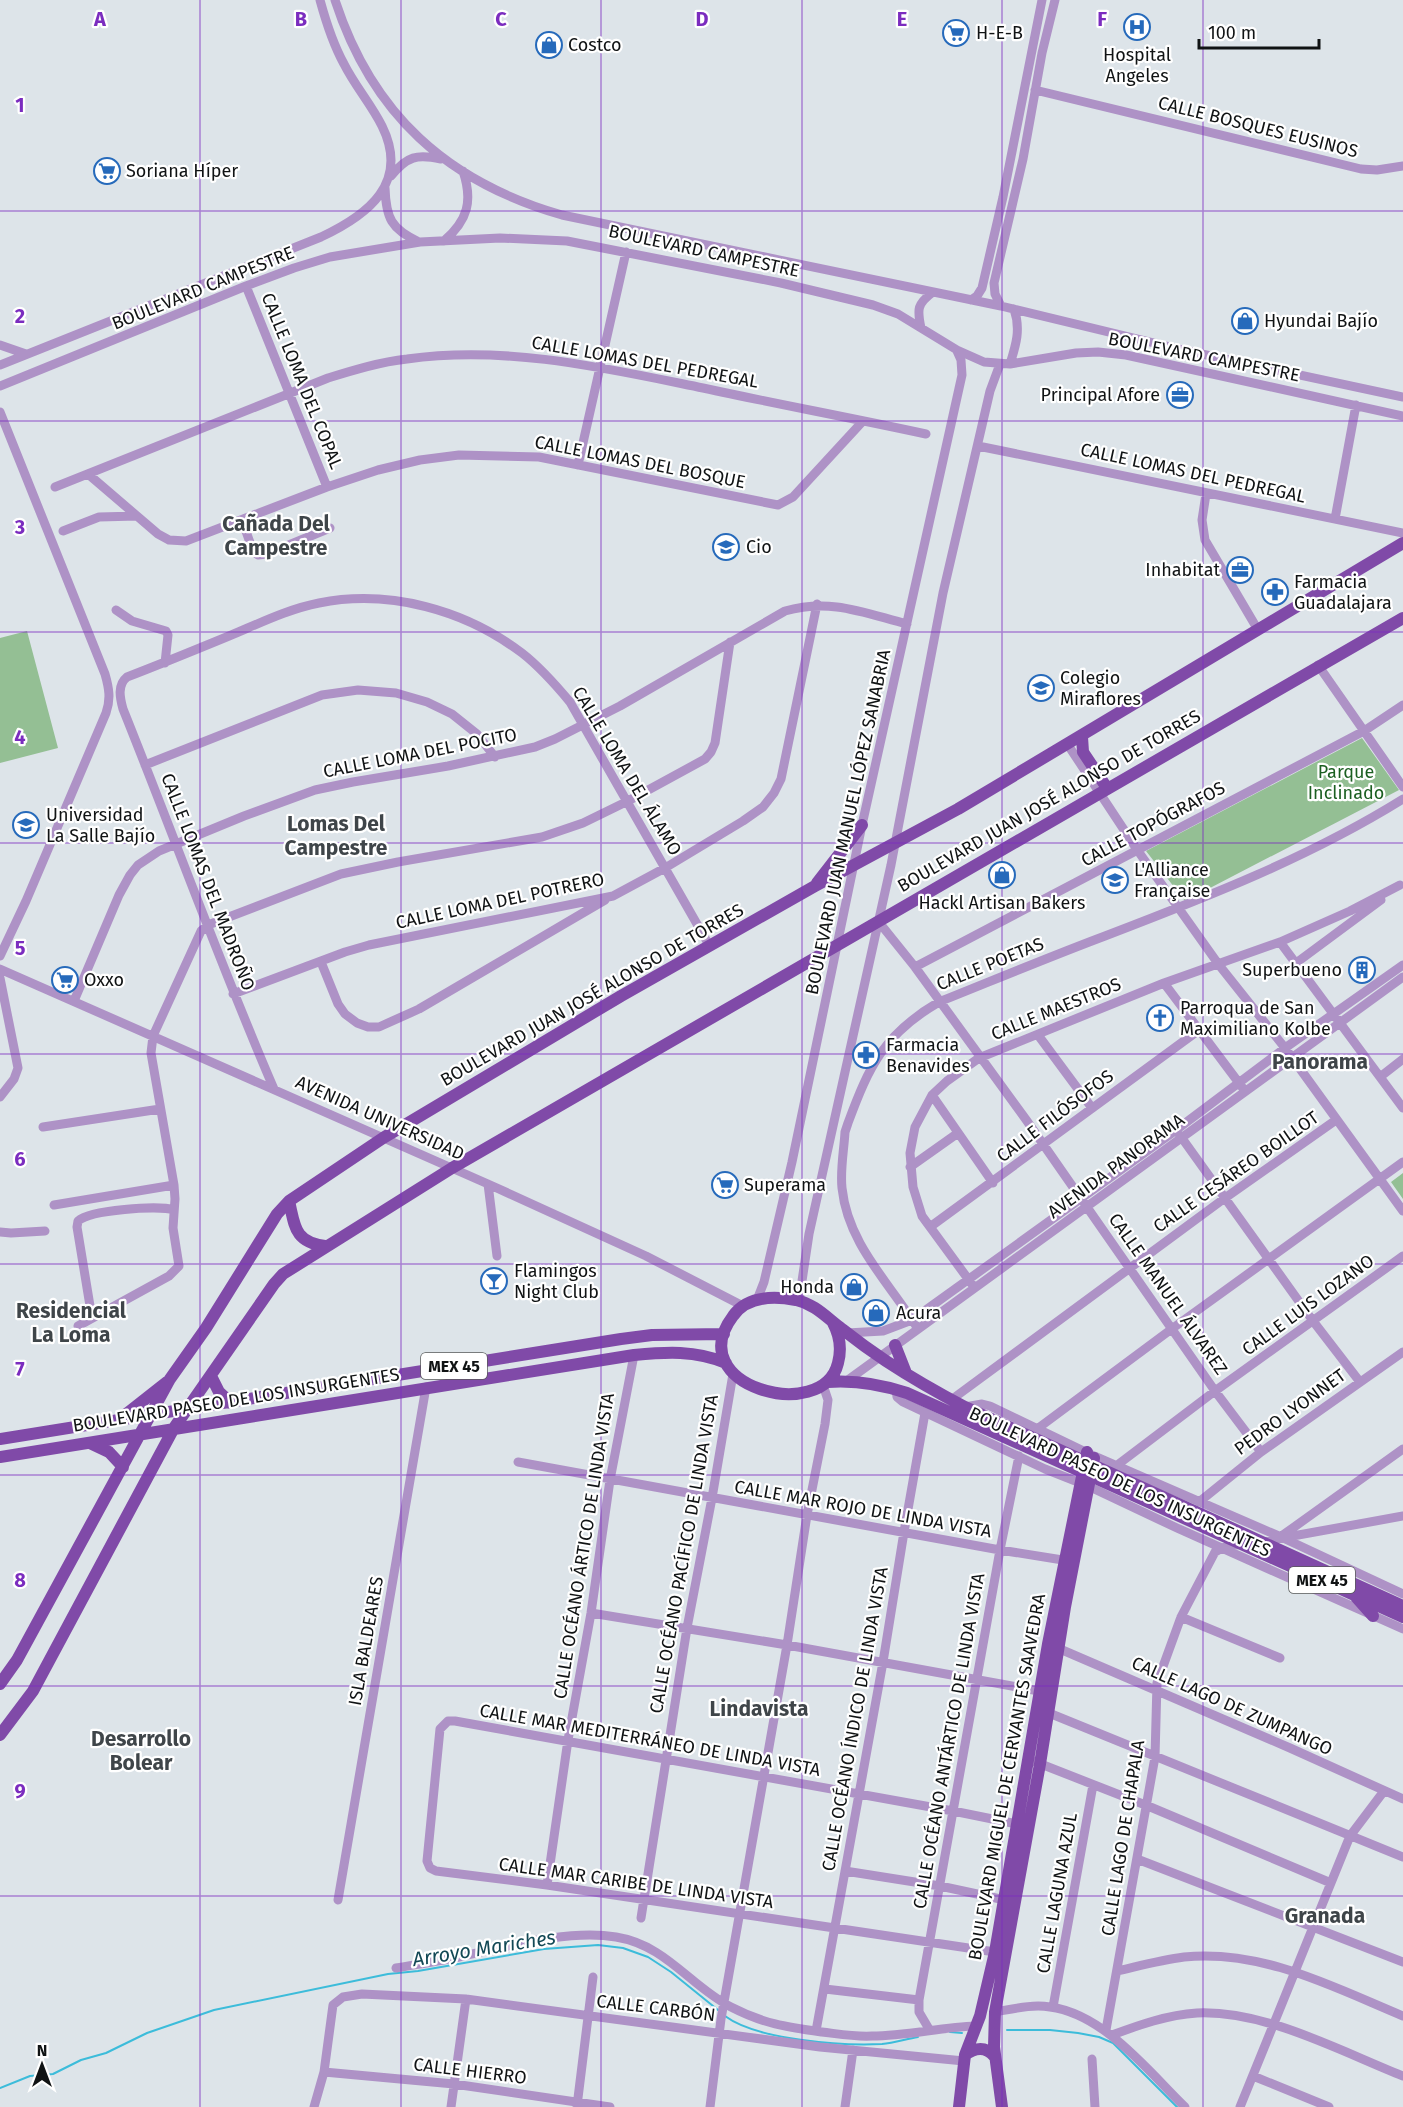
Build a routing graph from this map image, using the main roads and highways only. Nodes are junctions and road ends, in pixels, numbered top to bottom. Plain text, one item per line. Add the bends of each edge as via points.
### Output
1 (1403, 536) edge
2 (1403, 618) edge
3 (1082, 737) junction
4 (1103, 790) junction
5 (862, 825) road end
6 (815, 886) junction
7 (289, 1201) junction
8 (325, 1246) junction
9 (833, 1323) junction
10 (724, 1334) junction
11 (895, 1345) road end
12 (729, 1369) junction
13 (906, 1374) junction
14 (211, 1376) junction
15 (170, 1379) junction
16 (826, 1383) junction
17 (231, 1402) junction
18 (186, 1410) junction
19 (151, 1415) junction
20 (120, 1419) junction
21 (174, 1428) junction
22 (141, 1434) junction
23 (0, 1439) edge
24 (88, 1442) junction
25 (0, 1457) edge
26 (123, 1467) junction
27 (1087, 1469) junction
28 (1354, 1593) junction
29 (1403, 1606) edge
30 (1373, 1616) road end
31 (1403, 1617) edge
32 (1053, 1646) junction
33 (0, 1684) edge
34 (1042, 1711) junction
35 (0, 1735) edge
36 (1034, 1761) junction
37 (995, 2012) junction
38 (978, 2021) junction
39 (994, 2056) junction
40 (965, 2058) junction
41 (959, 2107) edge
42 (1002, 2107) edge

1 - 3 main road, BOULEVARD JUAN JOSÉ ALONSO DE TORRES
2 - 4 main road, BOULEVARD JUAN JOSÉ ALONSO DE TORRES
3 - 4 main road via 1083,752
3 - 6 main road, BOULEVARD JUAN JOSÉ ALONSO DE TORRES via 958,810
4 - 8 main road, BOULEVARD JUAN JOSÉ ALONSO DE TORRES via 452,1168
5 - 6 main road
6 - 7 main road, BOULEVARD JUAN JOSÉ ALONSO DE TORRES via 383,1138
7 - 8 main road via 297,1233
7 - 15 main road, BOULEVARD JUAN JOSÉ ALONSO DE TORRES
8 - 14 main road, BOULEVARD JUAN JOSÉ ALONSO DE TORRES via 294,1265 274,1284
9 - 10 main road via 820,1311 799,1301 757,1300 743,1305
9 - 13 main road, BOULEVARD PASEO DE LOS INSURGENTES / MEX 45
9 - 16 main road via 840,1338 840,1355 834,1374
10 - 12 main road via 722,1347
10 - 17 main road, BOULEVARD PASEO DE LOS INSURGENTES / MEX 45 via 621,1339
11 - 13 main road
12 - 16 main road via 752,1386 777,1393 800,1392
12 - 21 main road, BOULEVARD PASEO DE LOS INSURGENTES / MEX 45 via 711,1357 690,1353 634,1355
13 - 27 main road, BOULEVARD PASEO DE LOS INSURGENTES / MEX 45
14 - 17 main road via 219,1392
14 - 18 main road, BOULEVARD JUAN JOSÉ ALONSO DE TORRES
15 - 19 main road, BOULEVARD JUAN JOSÉ ALONSO DE TORRES
15 - 20 main road
16 - 27 main road, BOULEVARD PASEO DE LOS INSURGENTES / MEX 45 via 848,1380 896,1389
17 - 18 main road, BOULEVARD PASEO DE LOS INSURGENTES / MEX 45
18 - 19 main road, BOULEVARD PASEO DE LOS INSURGENTES / MEX 45
18 - 21 main road, BOULEVARD JUAN JOSÉ ALONSO DE TORRES
19 - 20 main road, BOULEVARD PASEO DE LOS INSURGENTES / MEX 45
19 - 22 main road, BOULEVARD JUAN JOSÉ ALONSO DE TORRES
20 - 23 main road, BOULEVARD PASEO DE LOS INSURGENTES / MEX 45
21 - 22 main road, BOULEVARD PASEO DE LOS INSURGENTES / MEX 45
21 - 35 main road, BOULEVARD JUAN JOSÉ ALONSO DE TORRES via 33,1691
22 - 24 main road, BOULEVARD PASEO DE LOS INSURGENTES / MEX 45
22 - 26 main road, BOULEVARD JUAN JOSÉ ALONSO DE TORRES
24 - 25 main road, BOULEVARD PASEO DE LOS INSURGENTES / MEX 45
24 - 26 main road via 112,1454
26 - 33 main road, BOULEVARD JUAN JOSÉ ALONSO DE TORRES
27 - 28 main road, BOULEVARD PASEO DE LOS INSURGENTES / MEX 45
27 - 29 main road, BOULEVARD PASEO DE LOS INSURGENTES / MEX 45
27 - 32 main road, BOULEVARD MIGUEL DE CERVANTES SAAVEDRA
28 - 30 main road
28 - 31 main road, BOULEVARD PASEO DE LOS INSURGENTES / MEX 45
32 - 34 main road, BOULEVARD MIGUEL DE CERVANTES SAAVEDRA
32 - 34 main road, BOULEVARD MIGUEL DE CERVANTES SAAVEDRA via 1039,1691
34 - 36 main road, BOULEVARD MIGUEL DE CERVANTES SAAVEDRA
36 - 37 main road, BOULEVARD MIGUEL DE CERVANTES SAAVEDRA
36 - 38 main road, BOULEVARD MIGUEL DE CERVANTES SAAVEDRA via 1017,1824 995,1952
37 - 38 main road
37 - 39 main road, BOULEVARD MIGUEL DE CERVANTES SAAVEDRA
38 - 40 main road, BOULEVARD MIGUEL DE CERVANTES SAAVEDRA
39 - 40 main road via 978,2049
39 - 42 main road, BOULEVARD MIGUEL DE CERVANTES SAAVEDRA
40 - 41 main road, BOULEVARD MIGUEL DE CERVANTES SAAVEDRA

